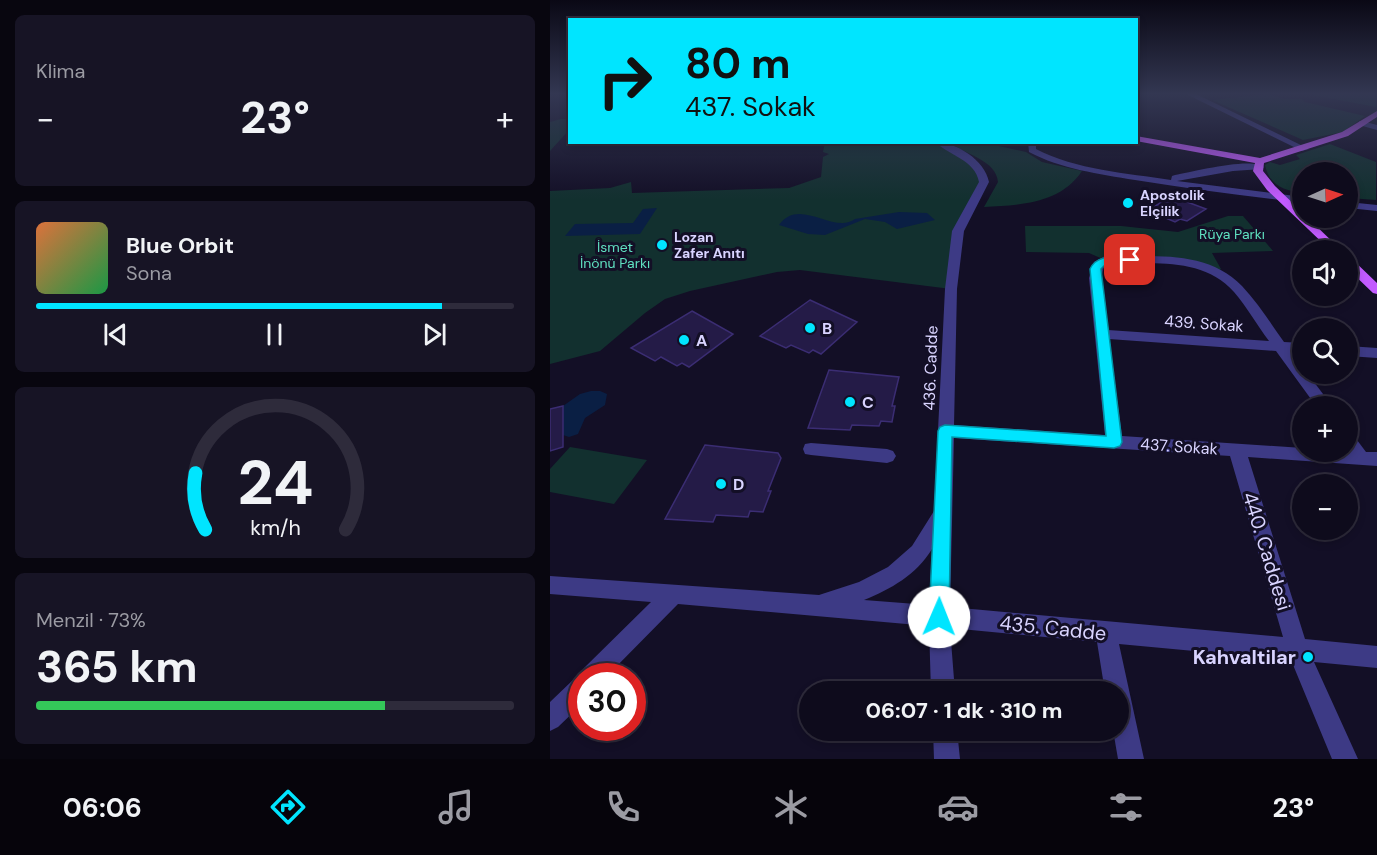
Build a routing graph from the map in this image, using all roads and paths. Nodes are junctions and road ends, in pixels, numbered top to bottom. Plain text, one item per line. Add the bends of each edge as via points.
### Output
1 (1262, 128) edge
2 (1354, 128) edge
3 (1138, 138) edge
4 (1032, 144) edge
5 (942, 145) edge
6 (1304, 148) junction
7 (1259, 164) junction
8 (1168, 181) junction
9 (1282, 198) junction
10 (1292, 199) edge
11 (1358, 207) edge
12 (1376, 208) edge
13 (1326, 240) edge
14 (1358, 272) edge
15 (1376, 290) edge
16 (1102, 334) junction
17 (1280, 346) junction
18 (1292, 347) edge
19 (1358, 352) edge
20 (1376, 353) edge
21 (1317, 396) edge
22 (945, 431) junction
23 (1114, 442) junction
24 (811, 449) dead end
25 (1237, 450) junction
26 (887, 456) dead end
27 (1369, 458) edge
28 (941, 515) junction
29 (550, 585) edge
30 (674, 594) junction
31 (814, 606) junction
32 (939, 617) junction
33 (1106, 633) junction
34 (1298, 651) junction
35 (1376, 657) edge
36 (605, 663) edge
37 (942, 681) edge
38 (1115, 681) edge
39 (568, 701) edge
40 (550, 719) edge
41 (946, 741) edge
42 (1126, 741) edge
43 (947, 759) edge
44 (1130, 759) edge
45 (1345, 759) edge

1 - 6 street
2 - 6 main road
3 - 7 main road
4 - 8 street via 1032,150 1043,158 1088,170
5 - 22 street, 436. Cadde via 979,168 984,177 962,220 956,244
6 - 7 main road
7 - 8 street
7 - 9 main road via 1263,179
8 - 9 street
9 - 10 street
9 - 13 main road
11 - 12 street
14 - 15 main road
16 - 17 street, 439. Sokak
16 - 17 street via 1095,278 1098,265 1112,260 1184,260 1230,281
16 - 23 street
17 - 18 street, 439. Sokak
17 - 21 street
19 - 20 street
22 - 23 street, 437. Sokak
22 - 28 street, 436. Cadde
23 - 25 street, 437. Sokak
24 - 26 street
25 - 27 street, 437. Sokak
25 - 34 street, 440. Caddesi
28 - 31 street via 916,556 891,578
28 - 32 street, 436. Cadde
29 - 30 street, 435. Cadde
30 - 31 street, 435. Cadde
30 - 36 street
31 - 32 street, 435. Cadde
32 - 33 street, 435. Cadde
32 - 37 street, 436. Cadde
33 - 34 street, 435. Cadde
33 - 38 street
34 - 35 street, 435. Cadde
34 - 45 street, 440. Caddesi
39 - 40 street
41 - 43 street
42 - 44 street

